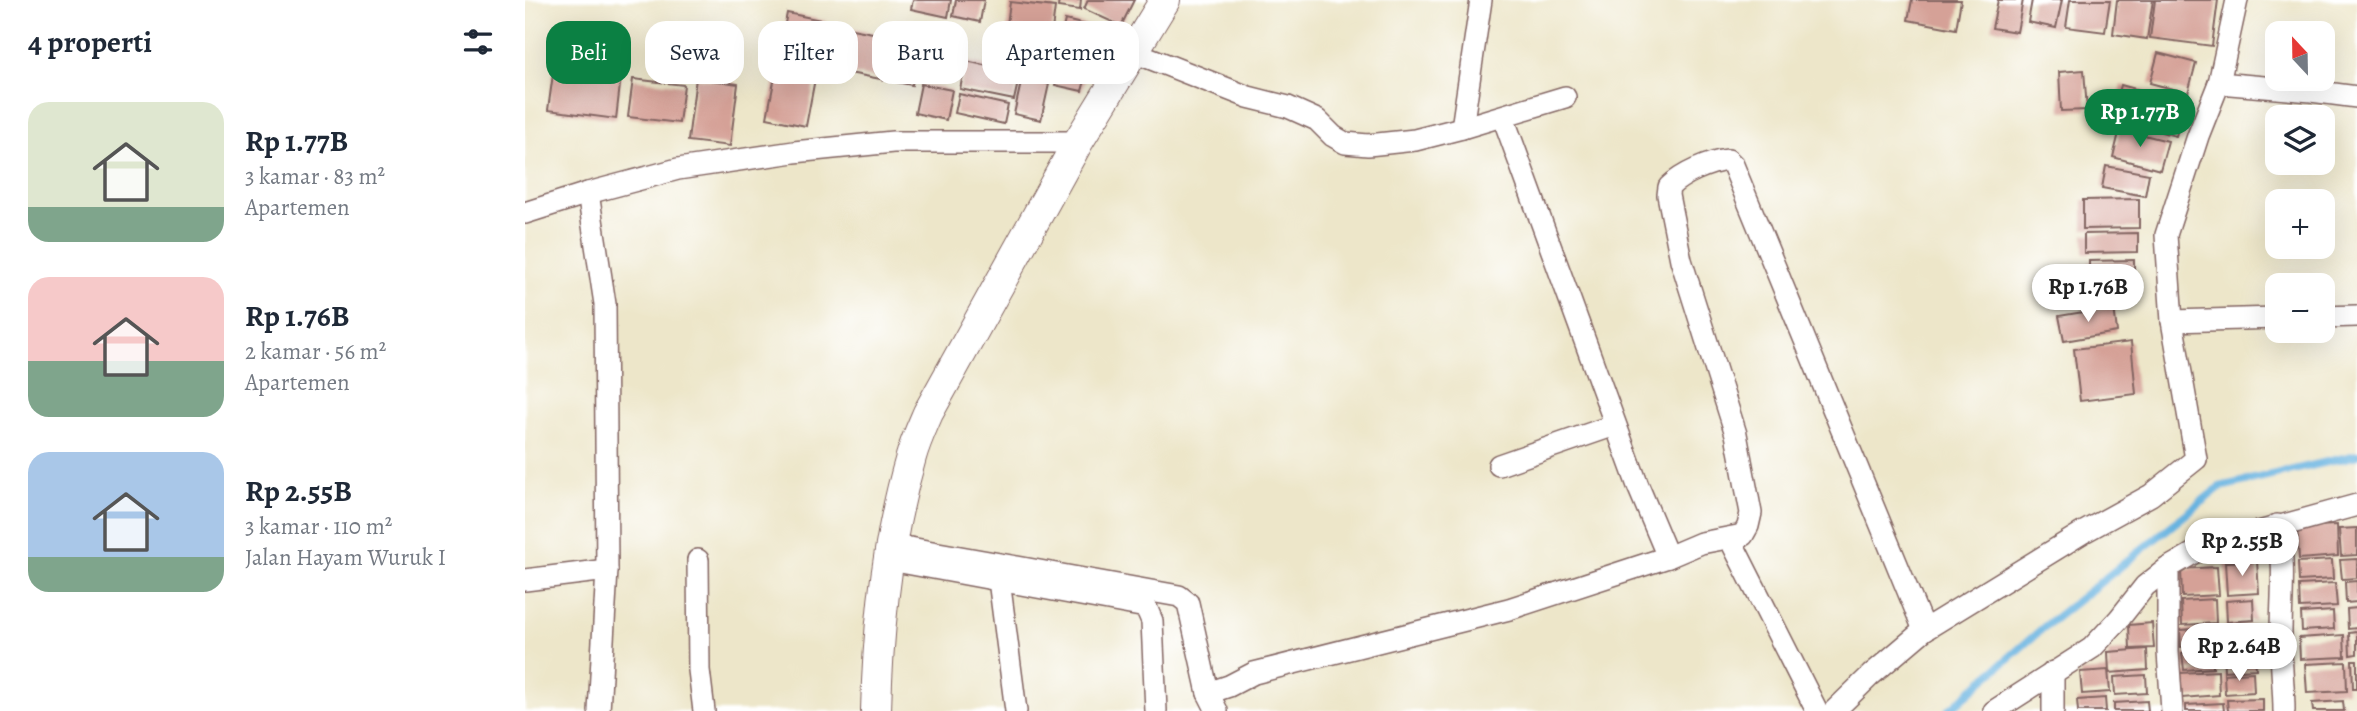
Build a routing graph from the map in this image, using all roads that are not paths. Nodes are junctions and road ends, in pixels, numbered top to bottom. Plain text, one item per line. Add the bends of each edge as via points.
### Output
1 (1165, 0) edge
2 (1481, 0) edge
3 (2237, 0) edge
4 (1139, 44) edge
5 (1139, 54) edge
6 (2219, 83) junction
7 (1114, 84) edge
8 (1565, 97) dead end
9 (2357, 97) edge
10 (1503, 117) junction
11 (1462, 128) junction
12 (1078, 142) junction
13 (588, 192) junction
14 (525, 213) edge
15 (2357, 316) edge
16 (2335, 317) edge
17 (2265, 318) edge
18 (2172, 321) junction
19 (1615, 425) junction
20 (1499, 465) dead end
21 (2357, 505) edge
22 (2277, 526) junction
23 (1730, 539) junction
24 (891, 552) junction
25 (1668, 556) junction
26 (698, 560) dead end
27 (2168, 568) junction
28 (607, 570) junction
29 (525, 580) edge
30 (999, 580) junction
31 (1924, 629) junction
32 (2053, 672) junction
33 (1212, 702) edge
34 (599, 711) edge
35 (704, 711) edge
36 (876, 711) edge
37 (1016, 711) edge
38 (1156, 711) edge
39 (1817, 711) edge
40 (1834, 711) edge
41 (1994, 711) edge
42 (2053, 711) edge
43 (2172, 711) edge
44 (2284, 711) edge

1 - 4 street
2 - 11 street
3 - 6 street
5 - 11 street via 1248,97 1288,107 1317,120 1345,143 1415,140
6 - 9 street
6 - 18 street via 2166,235
7 - 12 street
8 - 10 street
10 - 11 street
10 - 19 street
12 - 13 street via 894,142 794,152 678,169
12 - 24 street via 928,413 911,456
13 - 14 street
13 - 28 street via 605,304
15 - 16 street
17 - 18 street
18 - 31 street via 2196,459 2151,495
19 - 20 street
19 - 25 street
21 - 22 street
22 - 27 street via 2204,547
22 - 44 street
23 - 25 street via 1701,543
23 - 31 street via 1743,535 1748,526 1751,513 1746,481 1736,434 1681,260 1668,195 1676,180 1728,160
23 - 39 street
24 - 30 street
24 - 33 street via 1179,596 1188,603
24 - 36 street via 877,645
25 - 33 street via 1509,610 1274,667
26 - 35 street
27 - 32 street via 2145,586 2092,648
27 - 43 street
28 - 29 street
28 - 34 street
30 - 37 street
30 - 38 street via 1146,607 1152,621
31 - 40 street
32 - 41 street
32 - 42 street

